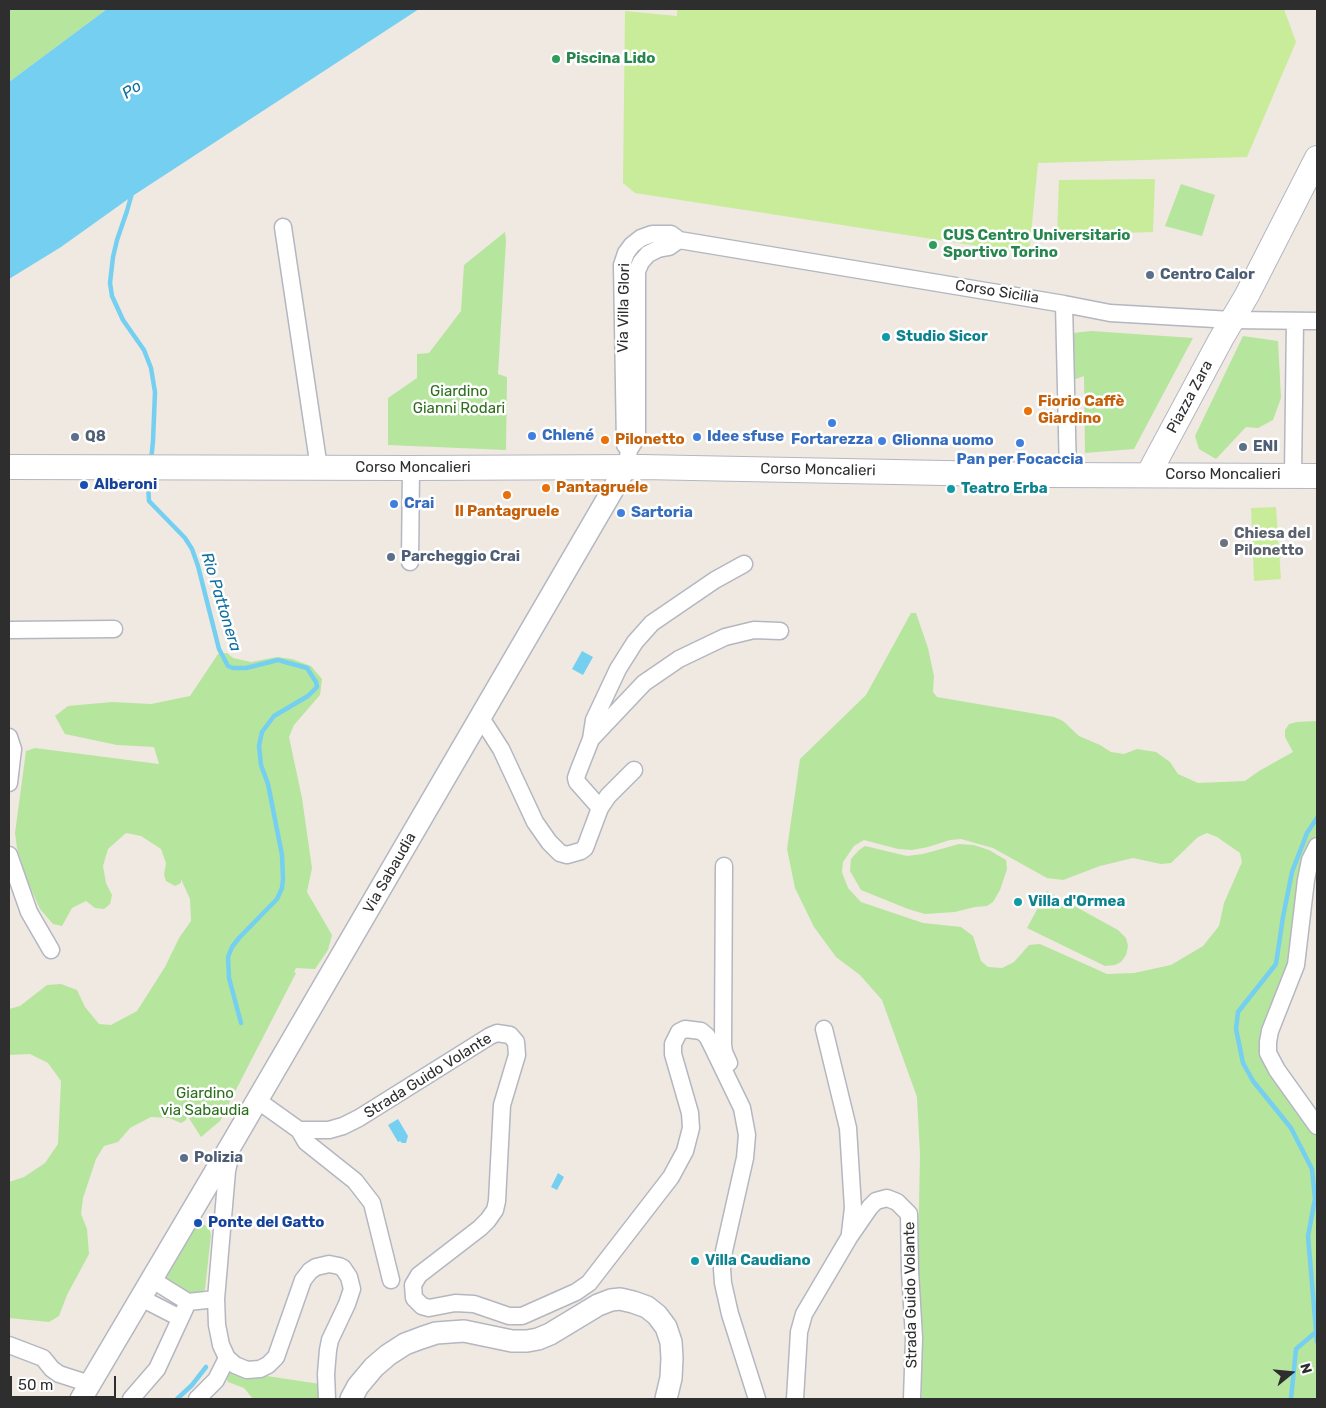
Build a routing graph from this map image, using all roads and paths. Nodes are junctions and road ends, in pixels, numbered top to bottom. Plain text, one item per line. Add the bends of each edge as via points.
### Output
1 (1317, 158) edge
2 (283, 227) dead end
3 (679, 240) joint
4 (1064, 304) junction
5 (1232, 320) junction
6 (1295, 321) junction
7 (1317, 321) edge
8 (628, 459) junction
9 (9, 467) edge
10 (319, 468) junction
11 (411, 468) junction
12 (1068, 474) junction
13 (1148, 475) junction
14 (1293, 475) junction
15 (1317, 476) edge
16 (410, 562) dead end
17 (744, 564) dead end
18 (9, 630) edge
19 (114, 630) dead end
20 (780, 631) dead end
21 (481, 718) junction
22 (9, 737) edge
23 (591, 740) junction
24 (634, 770) dead end
25 (9, 783) edge
26 (600, 808) junction
27 (1317, 846) edge
28 (9, 856) edge
29 (724, 866) dead end
30 (51, 950) dead end
31 (824, 1029) dead end
32 (257, 1100) junction
33 (740, 1104) junction
34 (1317, 1126) edge
35 (299, 1130) junction
36 (234, 1140) junction
37 (850, 1236) junction
38 (152, 1279) junction
39 (391, 1280) dead end
40 (141, 1298) junction
41 (216, 1299) junction
42 (188, 1302) junction
43 (180, 1318) junction
44 (9, 1345) edge
45 (227, 1358) junction
46 (86, 1392) edge
47 (131, 1399) edge
48 (197, 1399) edge
49 (327, 1399) edge
50 (351, 1399) edge
51 (666, 1399) edge
52 (757, 1399) edge
53 (795, 1399) edge
54 (912, 1399) edge

1 - 5 main road, Piazza Zara
2 - 10 street
3 - 4 street, Corso Sicilia
3 - 8 street, Via Villa Glori via 663,233 641,238 626,253 622,265 625,445
4 - 5 street, Corso Sicilia via 1110,313
4 - 12 street
5 - 6 street, Corso Sicilia
5 - 13 main road, Piazza Zara
6 - 7 street, Corso Sicilia
6 - 14 street
8 - 11 main road, Corso Moncalieri
8 - 12 main road, Corso Moncalieri
8 - 21 street, Via Sabaudia
9 - 10 main road, Corso Moncalieri
10 - 11 main road, Corso Moncalieri
11 - 16 street
12 - 13 main road, Corso Moncalieri
13 - 14 main road, Corso Moncalieri
14 - 15 main road, Corso Moncalieri
17 - 23 street via 652,623 635,642 594,720
18 - 19 street
20 - 23 street via 754,630 725,637 679,659 644,683
21 - 26 street via 501,749 536,822 560,853 567,856 585,848
21 - 32 street, Via Sabaudia
22 - 25 street via 13,749
23 - 26 street via 576,778
24 - 26 street
27 - 34 street via 1306,880 1296,965 1270,1031 1268,1054
28 - 30 street via 29,912
29 - 33 street, Strada Guido Volante via 724,1052 744,1093
31 - 37 street, Strada Guido Volante via 848,1128 853,1208
32 - 35 street
32 - 36 street, Via Sabaudia
33 - 35 street, Strada Guido Volante via 707,1036 693,1029 679,1032 673,1044 673,1054 690,1113 686,1151 680,1163 590,1283 514,1317 474,1304 422,1306 414,1298 413,1285 419,1275 480,1228 494,1210 502,1105 517,1055 516,1042 510,1035 497,1033 490,1036 343,1126 328,1130
33 - 52 street, Strada Guido Volante via 747,1135 745,1158 722,1269 730,1314
35 - 39 street via 306,1142 355,1181 372,1202
36 - 38 street
36 - 41 street, Via Sabaudia via 227,1171
37 - 53 street, Strada Guido Volante via 804,1314 799,1332
37 - 54 street, Strada Guido Volante via 876,1201 890,1199 903,1206 909,1214 914,1338
38 - 40 street
38 - 42 street
40 - 43 street
40 - 46 street
41 - 42 street
41 - 45 street, Via Sabaudia via 221,1345
42 - 43 street
43 - 47 street via 157,1369
44 - 46 street via 43,1358 52,1369
45 - 48 street via 216,1380
45 - 49 street via 247,1370 268,1366 276,1357 303,1280 316,1267 339,1266 349,1277 352,1289 330,1340
50 - 51 street via 374,1367 405,1344 421,1338 436,1333 464,1331 512,1340 538,1339 598,1305 620,1299 647,1307 666,1327 672,1358

